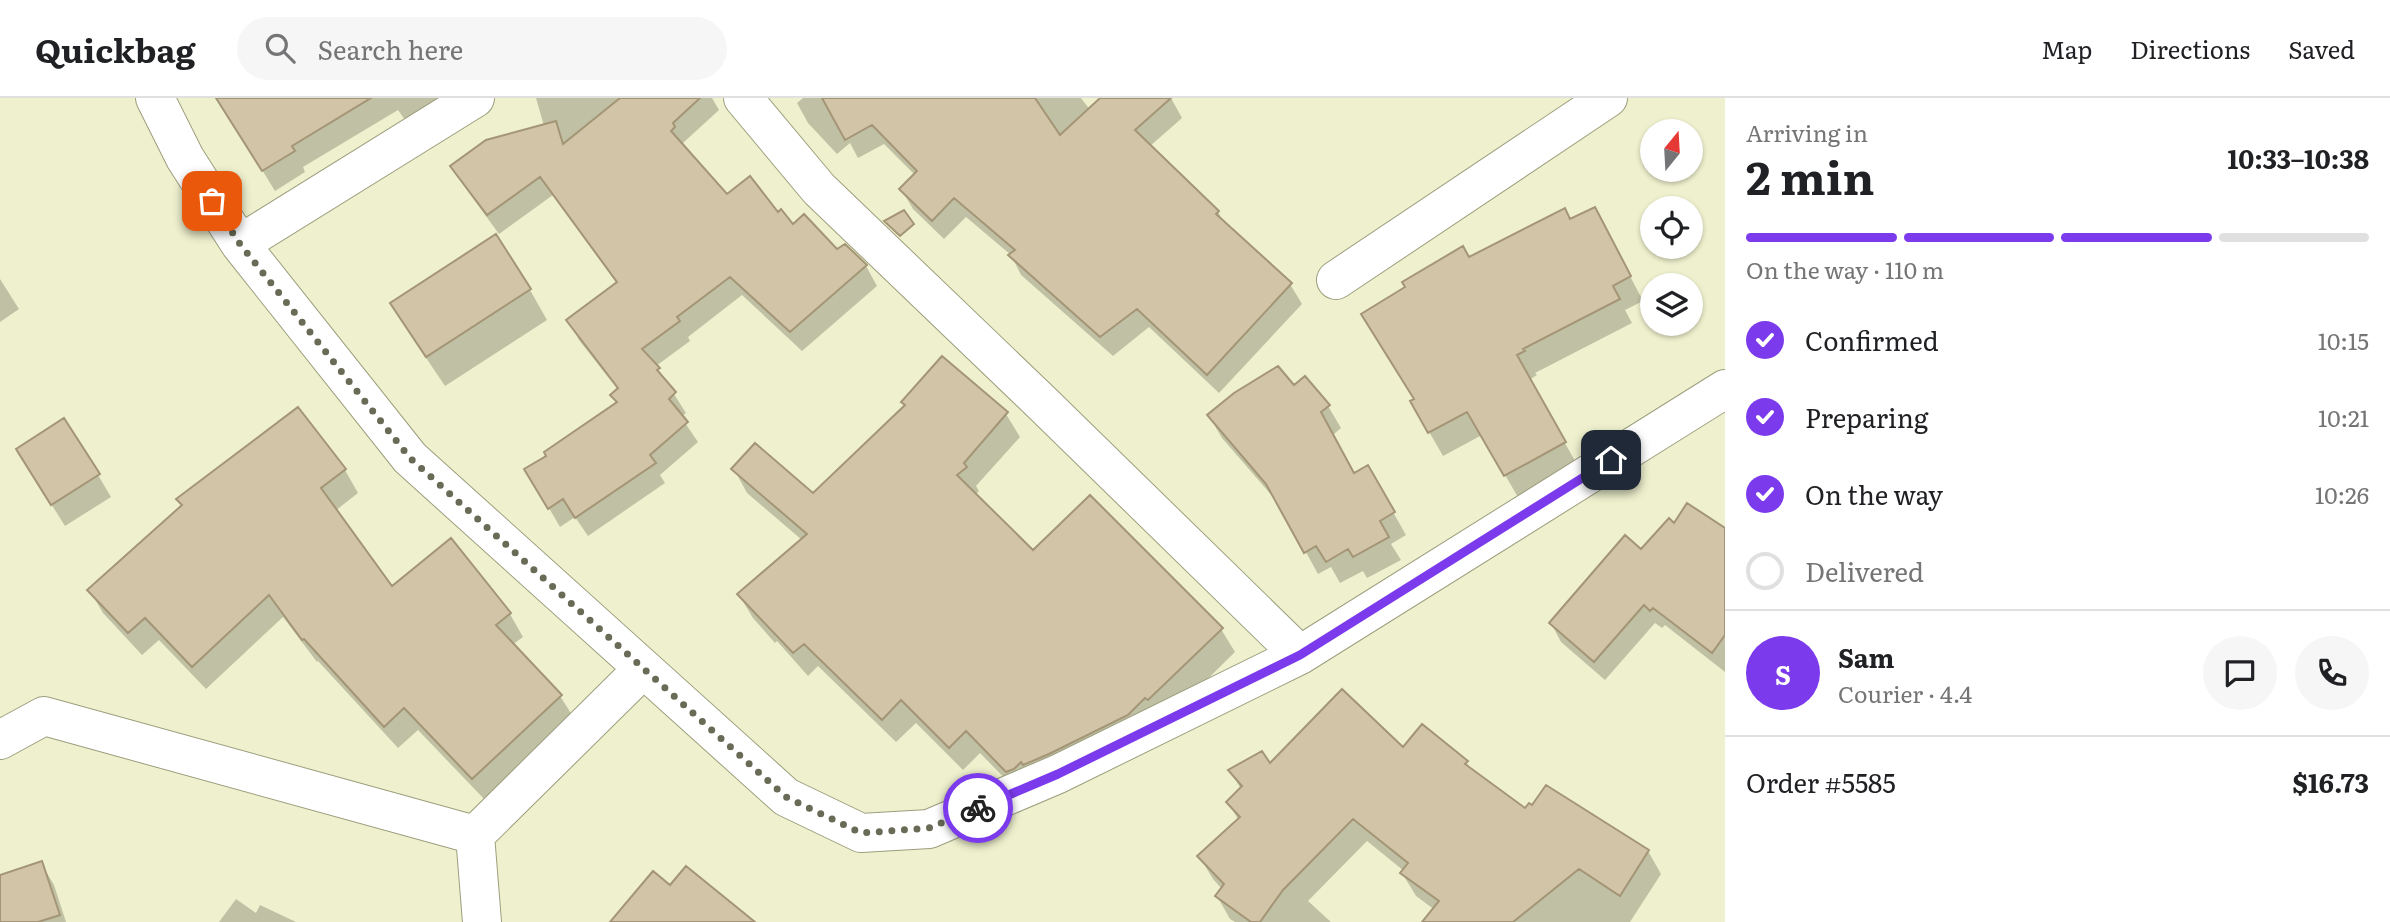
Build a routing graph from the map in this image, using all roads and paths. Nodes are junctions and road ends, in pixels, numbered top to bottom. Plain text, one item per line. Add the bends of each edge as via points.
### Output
1 (155, 98) edge
2 (475, 98) edge
3 (743, 98) edge
4 (1608, 98) edge
5 (240, 244) junction
6 (1336, 280) dead end
7 (1725, 389) edge
8 (1300, 655) junction
9 (642, 670) junction
10 (0, 740) edge
11 (475, 835) junction
12 (482, 922) edge

1 - 5 street via 185,158
2 - 5 street
3 - 8 street via 819,189
4 - 6 street
5 - 9 street via 410,458
7 - 8 street
8 - 9 street via 1058,774 929,828 861,833 786,797
9 - 11 street
10 - 11 street via 44,716
11 - 12 street

